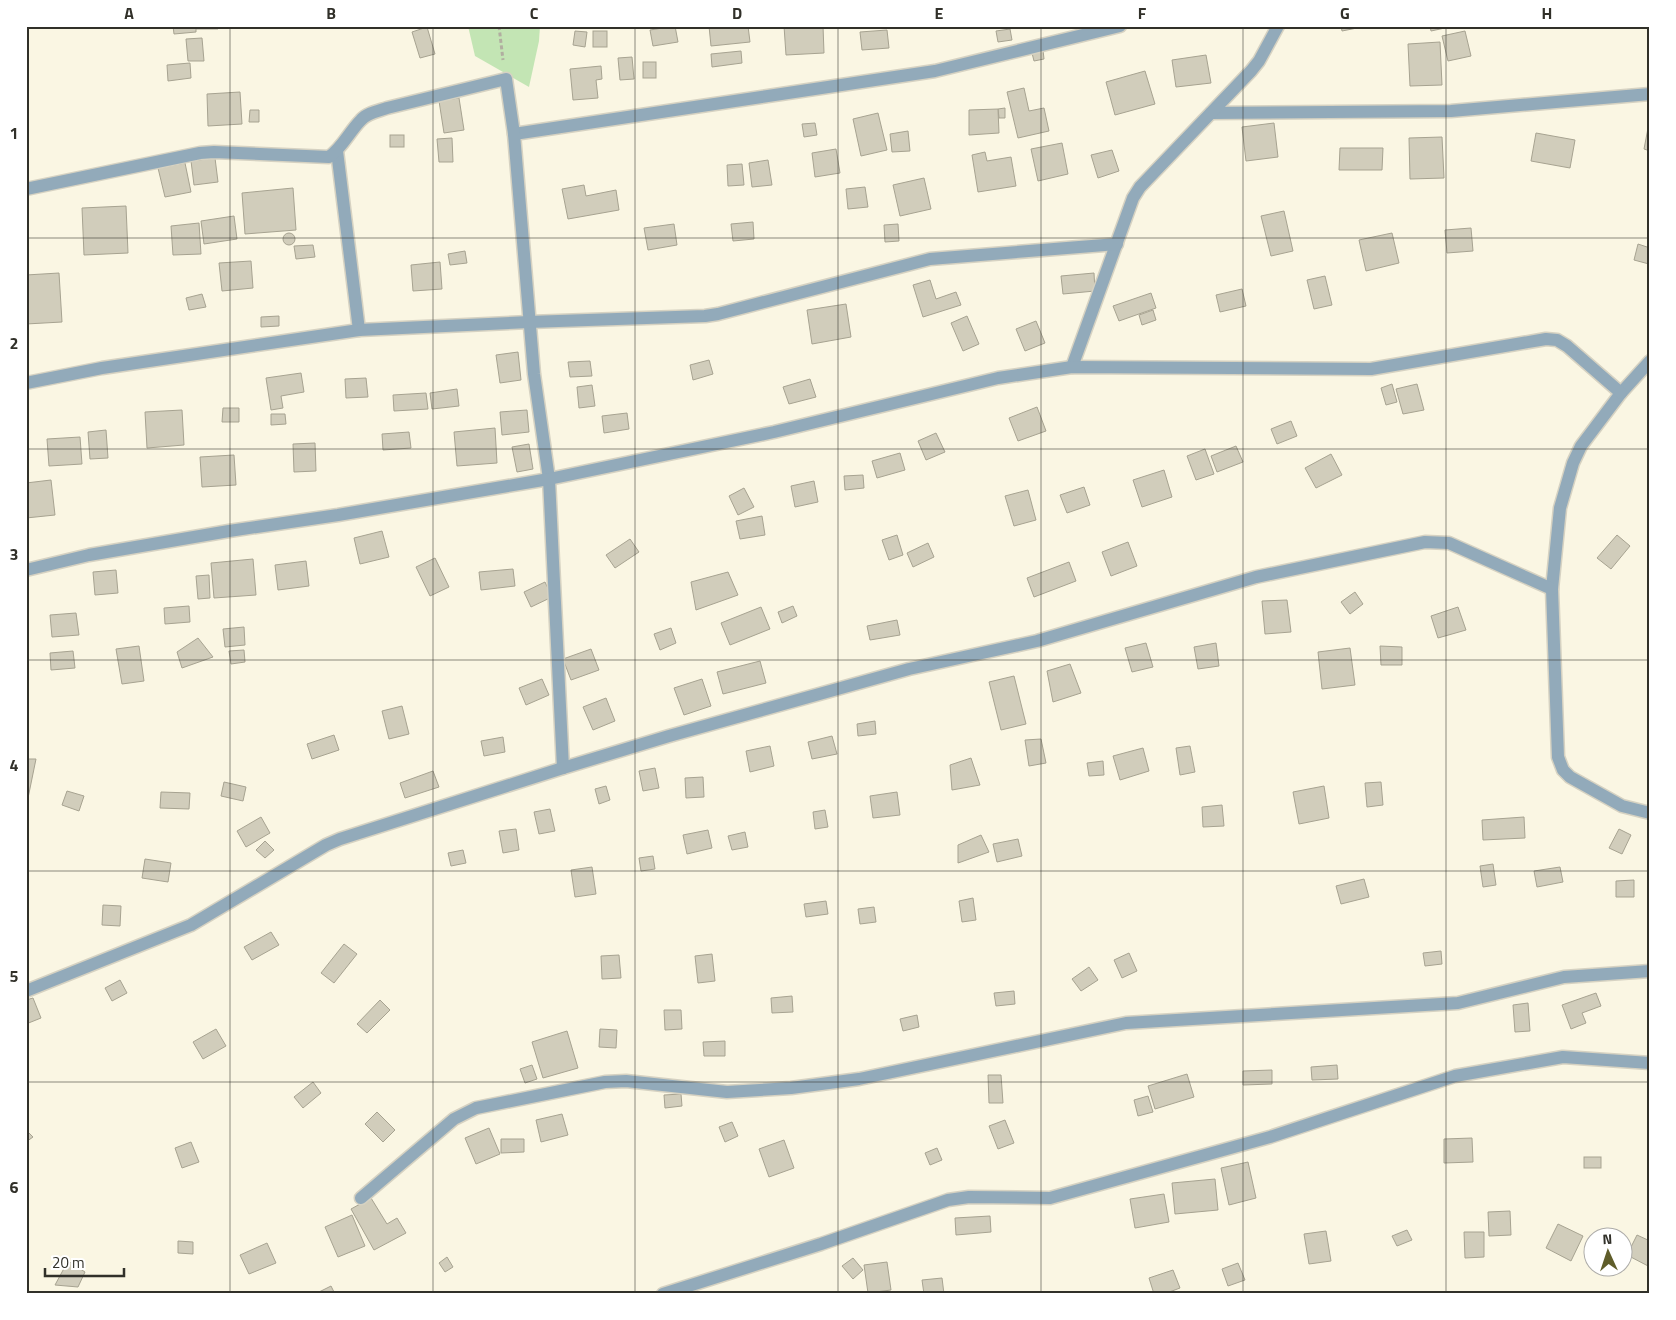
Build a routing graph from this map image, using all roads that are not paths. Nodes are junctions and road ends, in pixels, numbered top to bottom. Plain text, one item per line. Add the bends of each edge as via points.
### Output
1 (1120, 26) edge
2 (1278, 26) edge
3 (1650, 94) edge
4 (1211, 113) junction
5 (514, 134) junction
6 (337, 151) junction
7 (26, 189) edge
8 (1117, 244) junction
9 (529, 322) junction
10 (359, 330) junction
11 (1650, 361) edge
12 (1072, 367) junction
13 (26, 383) edge
14 (1621, 393) junction
15 (549, 479) junction
16 (26, 570) edge
17 (1552, 589) junction
18 (563, 768) junction
19 (1650, 813) edge
20 (1650, 971) edge
21 (26, 991) edge
22 (1650, 1063) edge
23 (361, 1198) dead end
24 (664, 1294) edge

1 - 5 street via 935,71
2 - 4 street via 1259,61
3 - 4 street via 1451,111
4 - 8 street via 1140,187
5 - 6 street via 506,79 372,113 362,119
5 - 9 street
6 - 7 street via 329,157 200,153
6 - 10 street
8 - 9 street via 930,260 705,316
8 - 12 street
9 - 10 street
9 - 15 street
10 - 13 street via 102,368
11 - 14 street
12 - 14 street via 1372,369 1546,339 1557,340 1566,346
12 - 15 street via 998,378 774,432
14 - 17 street via 1581,446 1573,463 1560,508
15 - 16 street via 89,555
15 - 18 street
17 - 18 street via 1449,543 1425,542 1256,577 1037,641 909,669
17 - 19 street via 1558,757 1563,770 1622,806
18 - 21 street via 326,845 191,924
20 - 23 street via 1564,977 1458,1004 1111,1025 960,1060 868,1078 791,1088 727,1092 626,1081 605,1082 466,1112
22 - 24 street via 1562,1057 1455,1076 1270,1138 1050,1198 970,1197 948,1200

